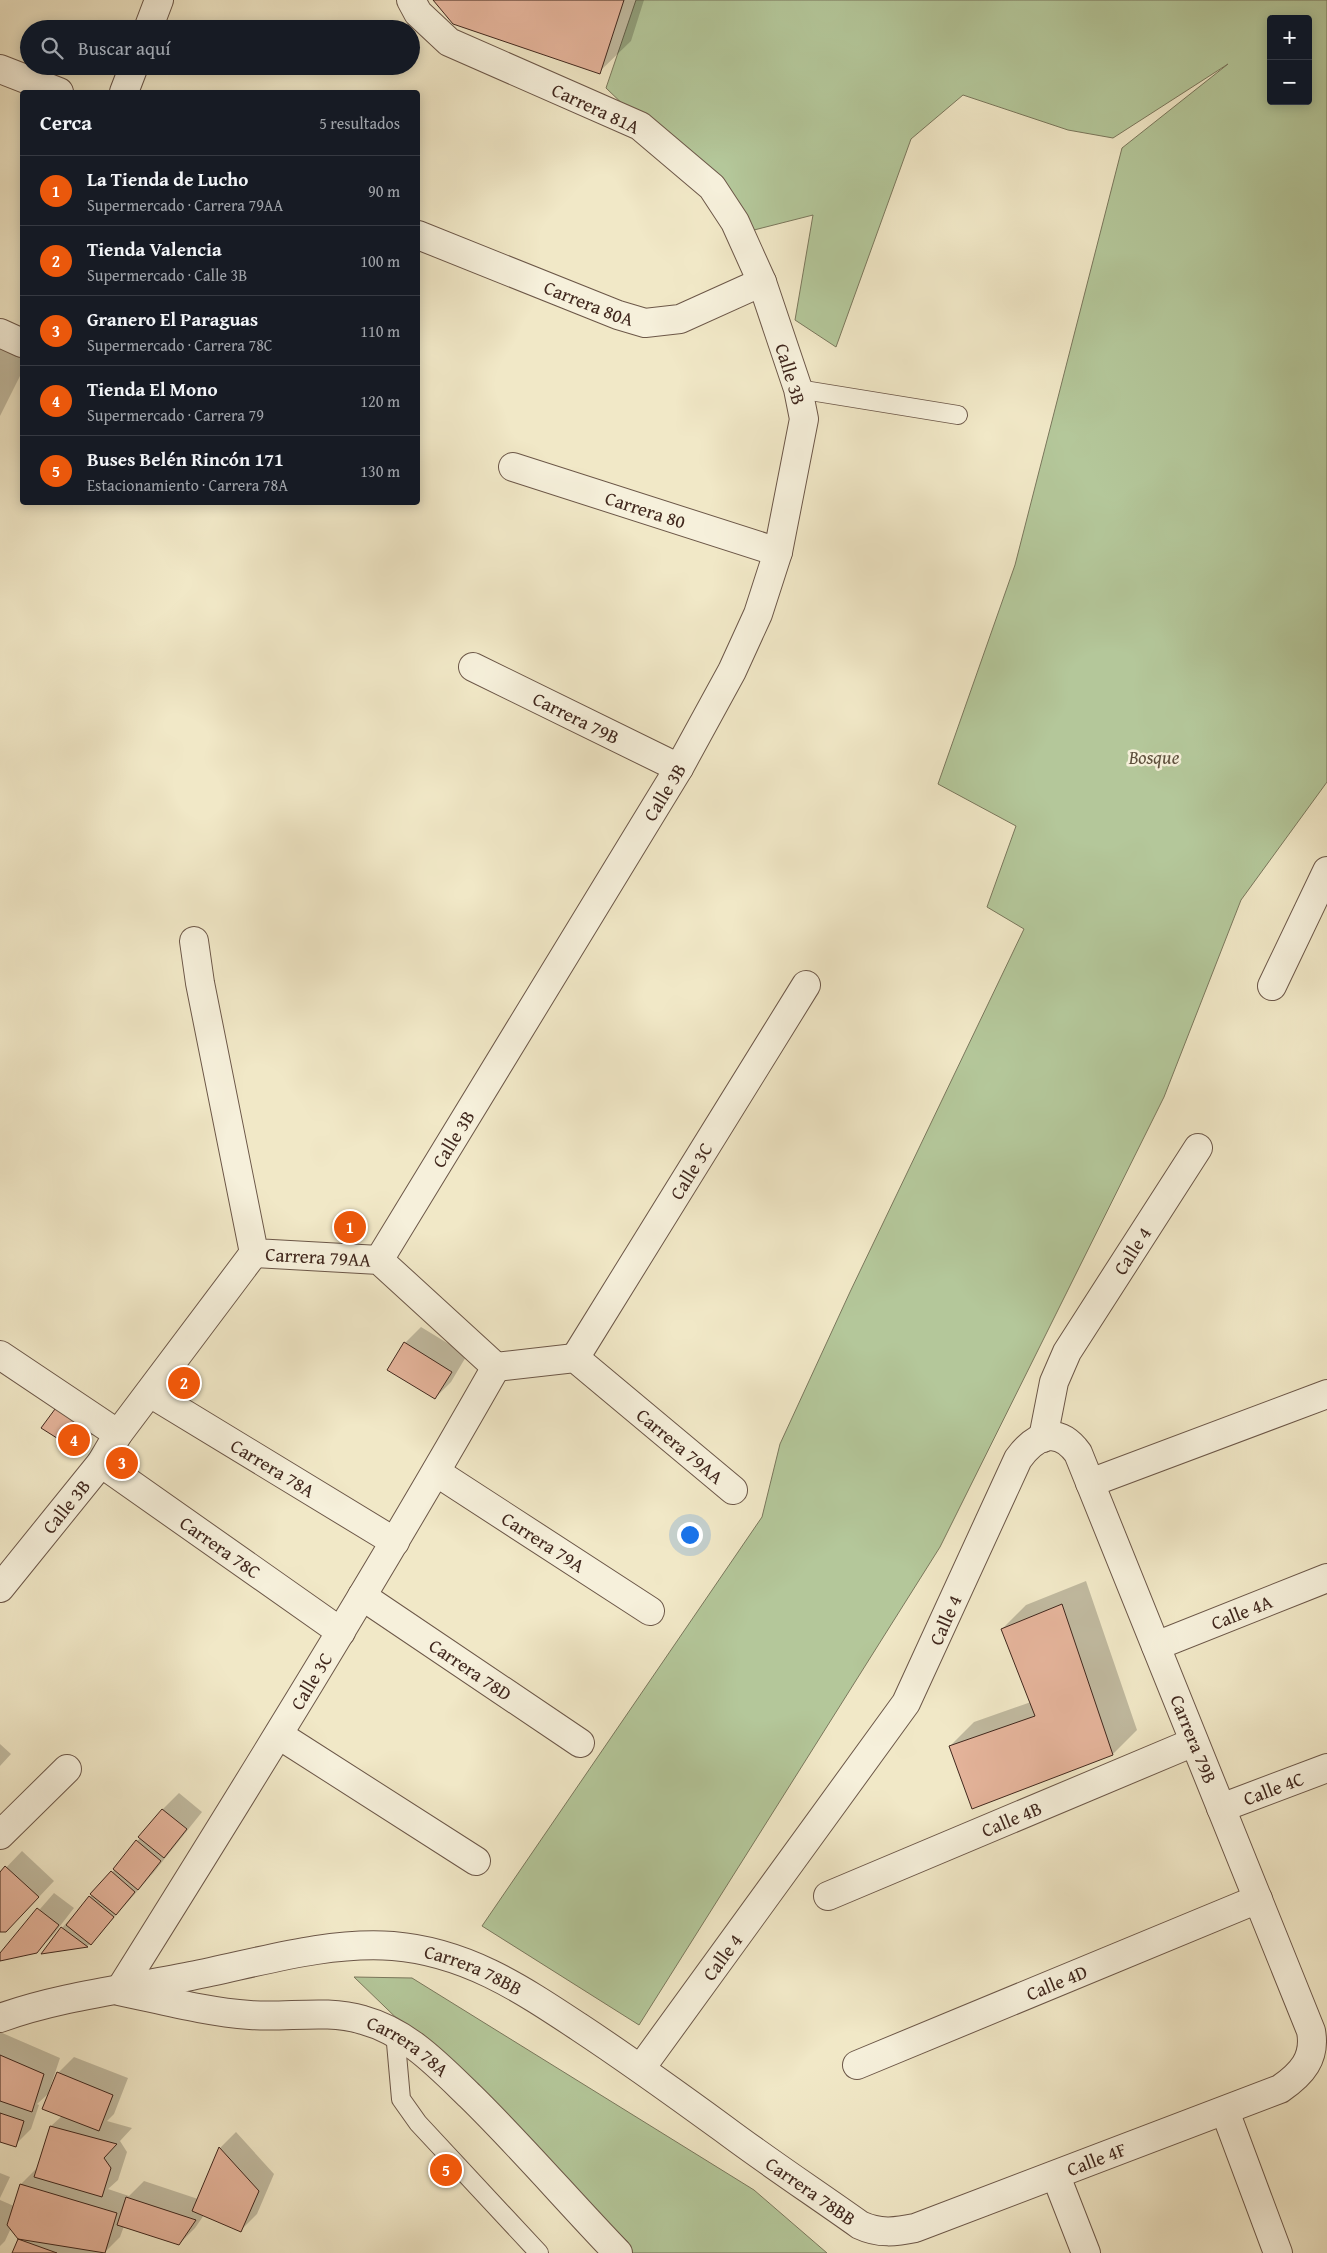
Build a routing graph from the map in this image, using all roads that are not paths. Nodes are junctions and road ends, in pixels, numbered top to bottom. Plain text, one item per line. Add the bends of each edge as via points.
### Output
1 (159, 0) edge
2 (411, 0) edge
3 (151, 20) edge
4 (0, 69) edge
5 (131, 75) edge
6 (54, 90) edge
7 (125, 90) edge
8 (420, 236) edge
9 (762, 282) junction
10 (0, 333) edge
11 (20, 342) edge
12 (798, 389) junction
13 (958, 415) dead end
14 (513, 467) dead end
15 (778, 552) junction
16 (473, 667) dead end
17 (679, 768) junction
18 (1327, 871) edge
19 (194, 941) dead end
20 (806, 985) dead end
21 (1272, 986) dead end
22 (1198, 1148) dead end
23 (254, 1253) junction
24 (379, 1260) junction
25 (0, 1355) edge
26 (575, 1358) junction
27 (496, 1367) junction
28 (150, 1392) junction
29 (1327, 1394) edge
30 (118, 1434) junction
31 (1044, 1438) junction
32 (101, 1463) junction
33 (436, 1472) junction
34 (1090, 1483) junction
35 (733, 1490) dead end
36 (395, 1542) junction
37 (1327, 1578) edge
38 (0, 1588) edge
39 (362, 1596) junction
40 (650, 1611) dead end
41 (341, 1632) junction
42 (1156, 1646) junction
43 (279, 1736) junction
44 (1194, 1742) junction
45 (580, 1743) dead end
46 (1327, 1768) edge
47 (66, 1769) dead end
48 (1221, 1808) junction
49 (0, 1835) edge
50 (476, 1861) dead end
51 (828, 1896) dead end
52 (1258, 1899) junction
53 (120, 1991) junction
54 (0, 2018) edge
55 (395, 2032) junction
56 (857, 2065) dead end
57 (1305, 2065) joint
58 (641, 2068) junction
59 (1225, 2111) junction
60 (1056, 2176) junction
61 (879, 2231) joint
62 (610, 2251) edge
63 (539, 2253) edge
64 (1086, 2253) edge
65 (1278, 2253) edge

1 - 3 street
2 - 9 street, Carrera 81A via 418,13 449,42 640,126 674,153 712,187 735,222
4 - 6 street
5 - 7 street
8 - 9 street, Carrera 80A via 618,315 645,322 680,319
9 - 12 street, Calle 3B
10 - 11 street
12 - 13 lane
12 - 15 street, Calle 3B via 804,419
14 - 15 street, Carrera 80
15 - 17 street, Calle 3B via 758,614 732,671
16 - 17 street, Carrera 79B
17 - 24 street, Calle 3B
18 - 21 street
19 - 23 street, Carrera 79AA
20 - 26 street, Calle 3C
22 - 31 street, Calle 4 via 1067,1352 1054,1382
23 - 24 street, Carrera 79AA
23 - 28 street, Calle 3B
24 - 27 street, Carrera 79AA
25 - 30 street
26 - 27 street
26 - 35 street, Carrera 79AA
27 - 33 street, Calle 3C
28 - 30 street, Calle 3B
28 - 36 street, Carrera 78A
29 - 34 street
30 - 32 street, Calle 3B
31 - 34 street, Carrera 79B via 1055,1436 1068,1440 1078,1452
31 - 58 street, Calle 4 via 1030,1444 1018,1459 902,1710
32 - 38 street, Calle 3B
32 - 41 street, Carrera 78C
33 - 36 street, Calle 3C
33 - 40 street, Carrera 79A
34 - 42 street, Carrera 79B
36 - 39 street, Calle 3C
37 - 42 street, Calle 4A
39 - 41 street, Calle 3C
39 - 45 street, Carrera 78D
41 - 43 street, Calle 3C
42 - 44 street, Carrera 79B
43 - 50 street
43 - 53 street, Calle 3C
44 - 48 street, Carrera 79B
44 - 51 street, Calle 4B
46 - 48 street, Calle 4C
47 - 49 street
48 - 52 street, Carrera 79B
52 - 56 street, Calle 4D
52 - 57 street, Carrera 79B via 1311,2031 1313,2045
53 - 54 street, Carrera 78BB via 74,1998
53 - 55 street, Carrera 78A via 250,2015 328,2014 363,2020
53 - 58 street, Carrera 78BB via 314,1951 358,1945 396,1946 474,1964 528,1994
55 - 62 street, Carrera 78A via 429,2057 504,2129
55 - 63 lane via 401,2099 418,2123
57 - 59 street, Calle 4F via 1280,2089
58 - 61 street, Carrera 78BB via 860,2225
59 - 60 street, Calle 4F
59 - 65 street
60 - 61 street, Calle 4F via 916,2228
60 - 64 street

